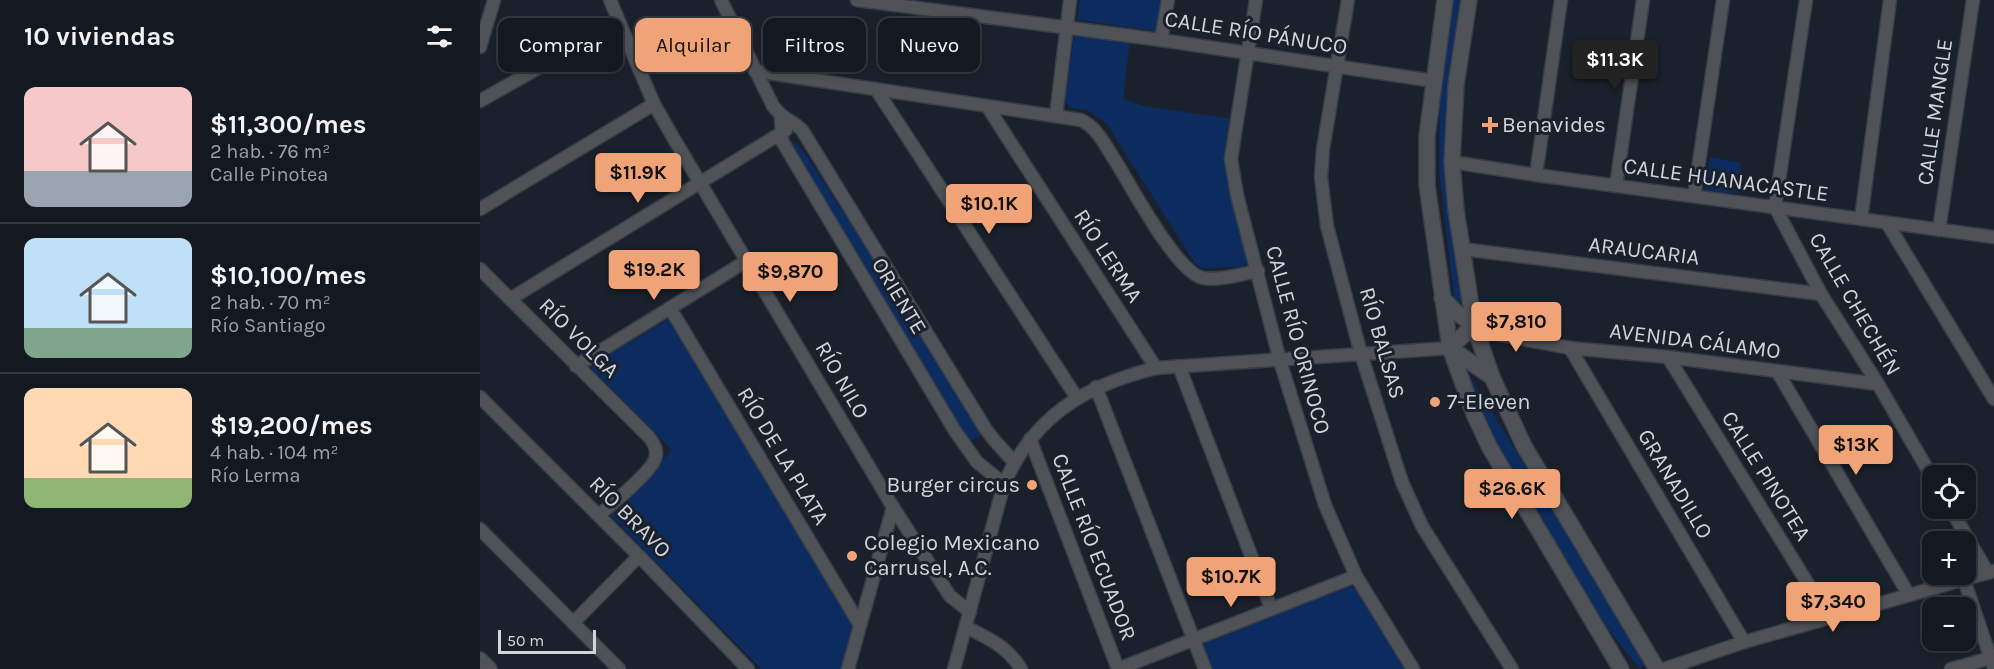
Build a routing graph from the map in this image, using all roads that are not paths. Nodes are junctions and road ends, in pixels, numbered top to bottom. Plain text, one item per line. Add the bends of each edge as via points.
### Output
1 (494, 0) edge
2 (610, 0) edge
3 (721, 0) edge
4 (857, 0) edge
5 (1070, 0) edge
6 (1168, 0) edge
7 (1256, 0) edge
8 (1348, 0) edge
9 (1445, 0) edge
10 (1469, 0) edge
11 (1561, 0) edge
12 (1643, 0) edge
13 (1723, 0) edge
14 (1806, 0) edge
15 (1890, 0) edge
16 (1973, 0) edge
17 (617, 18) edge
18 (484, 20) edge
19 (1066, 27) junction
20 (623, 31) edge
21 (1161, 40) junction
22 (480, 47) edge
23 (1248, 54) junction
24 (1338, 67) junction
25 (755, 71) junction
26 (531, 72) edge
27 (1434, 81) junction
28 (876, 88) junction
29 (480, 101) edge
30 (654, 104) junction
31 (987, 106) junction
32 (1056, 116) junction
33 (781, 117) junction
34 (796, 124) junction
35 (781, 133) junction
36 (1427, 136) junction
37 (1452, 138) junction
38 (1452, 162) junction
39 (1536, 175) junction
40 (702, 183) junction
41 (1616, 186) junction
42 (1694, 196) junction
43 (1775, 207) junction
44 (480, 209) edge
45 (1861, 219) junction
46 (1887, 223) junction
47 (1940, 230) junction
48 (1994, 237) edge
49 (1462, 249) junction
50 (748, 260) junction
51 (480, 269) edge
52 (1258, 271) junction
53 (1821, 294) junction
54 (1442, 298) junction
55 (510, 299) junction
56 (670, 308) junction
57 (1474, 325) junction
58 (1450, 348) junction
59 (1570, 348) junction
60 (1361, 354) junction
61 (1668, 357) junction
62 (1280, 361) junction
63 (576, 366) junction
64 (1179, 366) junction
65 (1156, 368) junction
66 (1778, 371) junction
67 (1492, 377) junction
68 (1878, 384) junction
69 (1096, 387) junction
70 (480, 397) edge
71 (1077, 398) junction
72 (1994, 399) edge
73 (1030, 439) junction
74 (1014, 462) junction
75 (1925, 465) edge
76 (1004, 484) junction
77 (893, 507) junction
78 (599, 516) junction
79 (1957, 519) edge
80 (480, 529) edge
81 (639, 556) junction
82 (1991, 572) edge
83 (1356, 576) junction
84 (1976, 576) edge
85 (1946, 585) edge
86 (1966, 585) edge
87 (1909, 595) junction
88 (1271, 608) junction
89 (970, 612) junction
90 (1829, 618) junction
91 (573, 623) junction
92 (860, 625) junction
93 (966, 627) junction
94 (1193, 639) junction
95 (1744, 642) junction
96 (480, 660) edge
97 (1993, 661) edge
98 (489, 669) edge
99 (619, 669) edge
100 (748, 669) edge
101 (848, 669) edge
102 (954, 669) edge
103 (1021, 669) edge
104 (1118, 669) edge
105 (1205, 669) edge
106 (1413, 669) edge
107 (1512, 669) edge
108 (1621, 669) edge
109 (1657, 669) edge
110 (1664, 669) edge
111 (1951, 669) edge

1 - 18 street
2 - 17 street, RÍO NILO
3 - 25 street
4 - 19 street, CALLE RÍO PÁNUCO
5 - 19 street
6 - 21 street
7 - 23 street, CALLE RÍO ORINOCO
8 - 24 street, RÍO BALSAS
9 - 27 street
10 - 37 street
11 - 39 street
12 - 41 street
13 - 42 street
14 - 43 street
15 - 45 street
16 - 47 street, CALLE MANGLE
18 - 22 street
19 - 21 street, CALLE RÍO PÁNUCO
19 - 32 street
20 - 30 street, RÍO NILO
21 - 23 street, CALLE RÍO PÁNUCO
23 - 24 street, CALLE RÍO PÁNUCO
23 - 52 street, CALLE RÍO ORINOCO via 1232,166
24 - 27 street, CALLE RÍO PÁNUCO
24 - 60 street, RÍO BALSAS via 1323,149 1322,199
25 - 28 street
25 - 33 street
26 - 29 street
27 - 36 street
28 - 31 street
28 - 71 street
30 - 40 street, RÍO NILO
30 - 44 street
31 - 32 street
31 - 65 street, RÍO LERMA
32 - 52 street via 1081,120 1094,130 1188,270 1203,278
33 - 34 street, ORIENTE
33 - 35 street, ORIENTE
34 - 35 street
34 - 74 street, ORIENTE via 985,428
35 - 40 street
35 - 76 street, ORIENTE via 782,141 955,431 977,462
36 - 37 street via 1441,132
36 - 54 street via 1426,185
37 - 38 street
38 - 39 street, CALLE HUANACASTLE
38 - 49 street
39 - 41 street, CALLE HUANACASTLE
40 - 50 street, RÍO NILO
40 - 55 street
41 - 42 street, CALLE HUANACASTLE
42 - 43 street, CALLE HUANACASTLE
43 - 45 street, CALLE HUANACASTLE
43 - 53 street, CALLE CHECHÉN
45 - 46 street, CALLE HUANACASTLE
46 - 47 street, CALLE HUANACASTLE
46 - 72 street
47 - 48 street, CALLE HUANACASTLE
49 - 53 street, ARAUCARIA
49 - 57 street
50 - 56 street
50 - 77 street, RÍO NILO
51 - 55 street, RÍO VOLGA
52 - 62 street, CALLE RÍO ORINOCO
53 - 68 street, CALLE CHECHÉN
54 - 57 street
54 - 58 street
55 - 63 street, RÍO VOLGA
56 - 63 street
56 - 92 street, RÍO DE LA PLATA
57 - 58 street
57 - 59 street, AVENIDA CÁLAMO via 1496,334
57 - 67 street
58 - 60 street
58 - 67 street
58 - 108 street via 1490,448
59 - 61 street, AVENIDA CÁLAMO
59 - 95 street, GRANADILLO
60 - 62 street
60 - 107 street, RÍO BALSAS via 1402,482 1422,526
61 - 66 street, AVENIDA CÁLAMO
61 - 90 street, CALLE PINOTEA
62 - 64 street
62 - 83 street, CALLE RÍO ORINOCO via 1325,505
63 - 78 street, RÍO VOLGA via 649,437 656,452 652,464
64 - 65 street
64 - 88 street
65 - 69 street
66 - 68 street, AVENIDA CÁLAMO
66 - 87 street
67 - 109 street via 1524,446
68 - 75 street, CALLE CHECHÉN
69 - 71 street
69 - 94 street
70 - 78 street, RÍO BRAVO
71 - 73 street
73 - 74 street
73 - 104 street, CALLE RÍO ECUADOR
74 - 76 street
76 - 89 street
77 - 89 street, RÍO NILO via 950,596
77 - 92 street
78 - 81 street, RÍO BRAVO
79 - 82 street
80 - 91 street
81 - 91 street
81 - 100 street, RÍO BRAVO
82 - 84 street
83 - 88 street
83 - 106 street, CALLE RÍO ORINOCO
85 - 87 street
86 - 97 street
87 - 90 street
88 - 94 street
89 - 93 street
90 - 95 street
91 - 99 street
92 - 101 street
93 - 102 street
93 - 103 street via 1005,648
94 - 104 street
94 - 105 street
95 - 110 street
96 - 98 street
97 - 111 street

